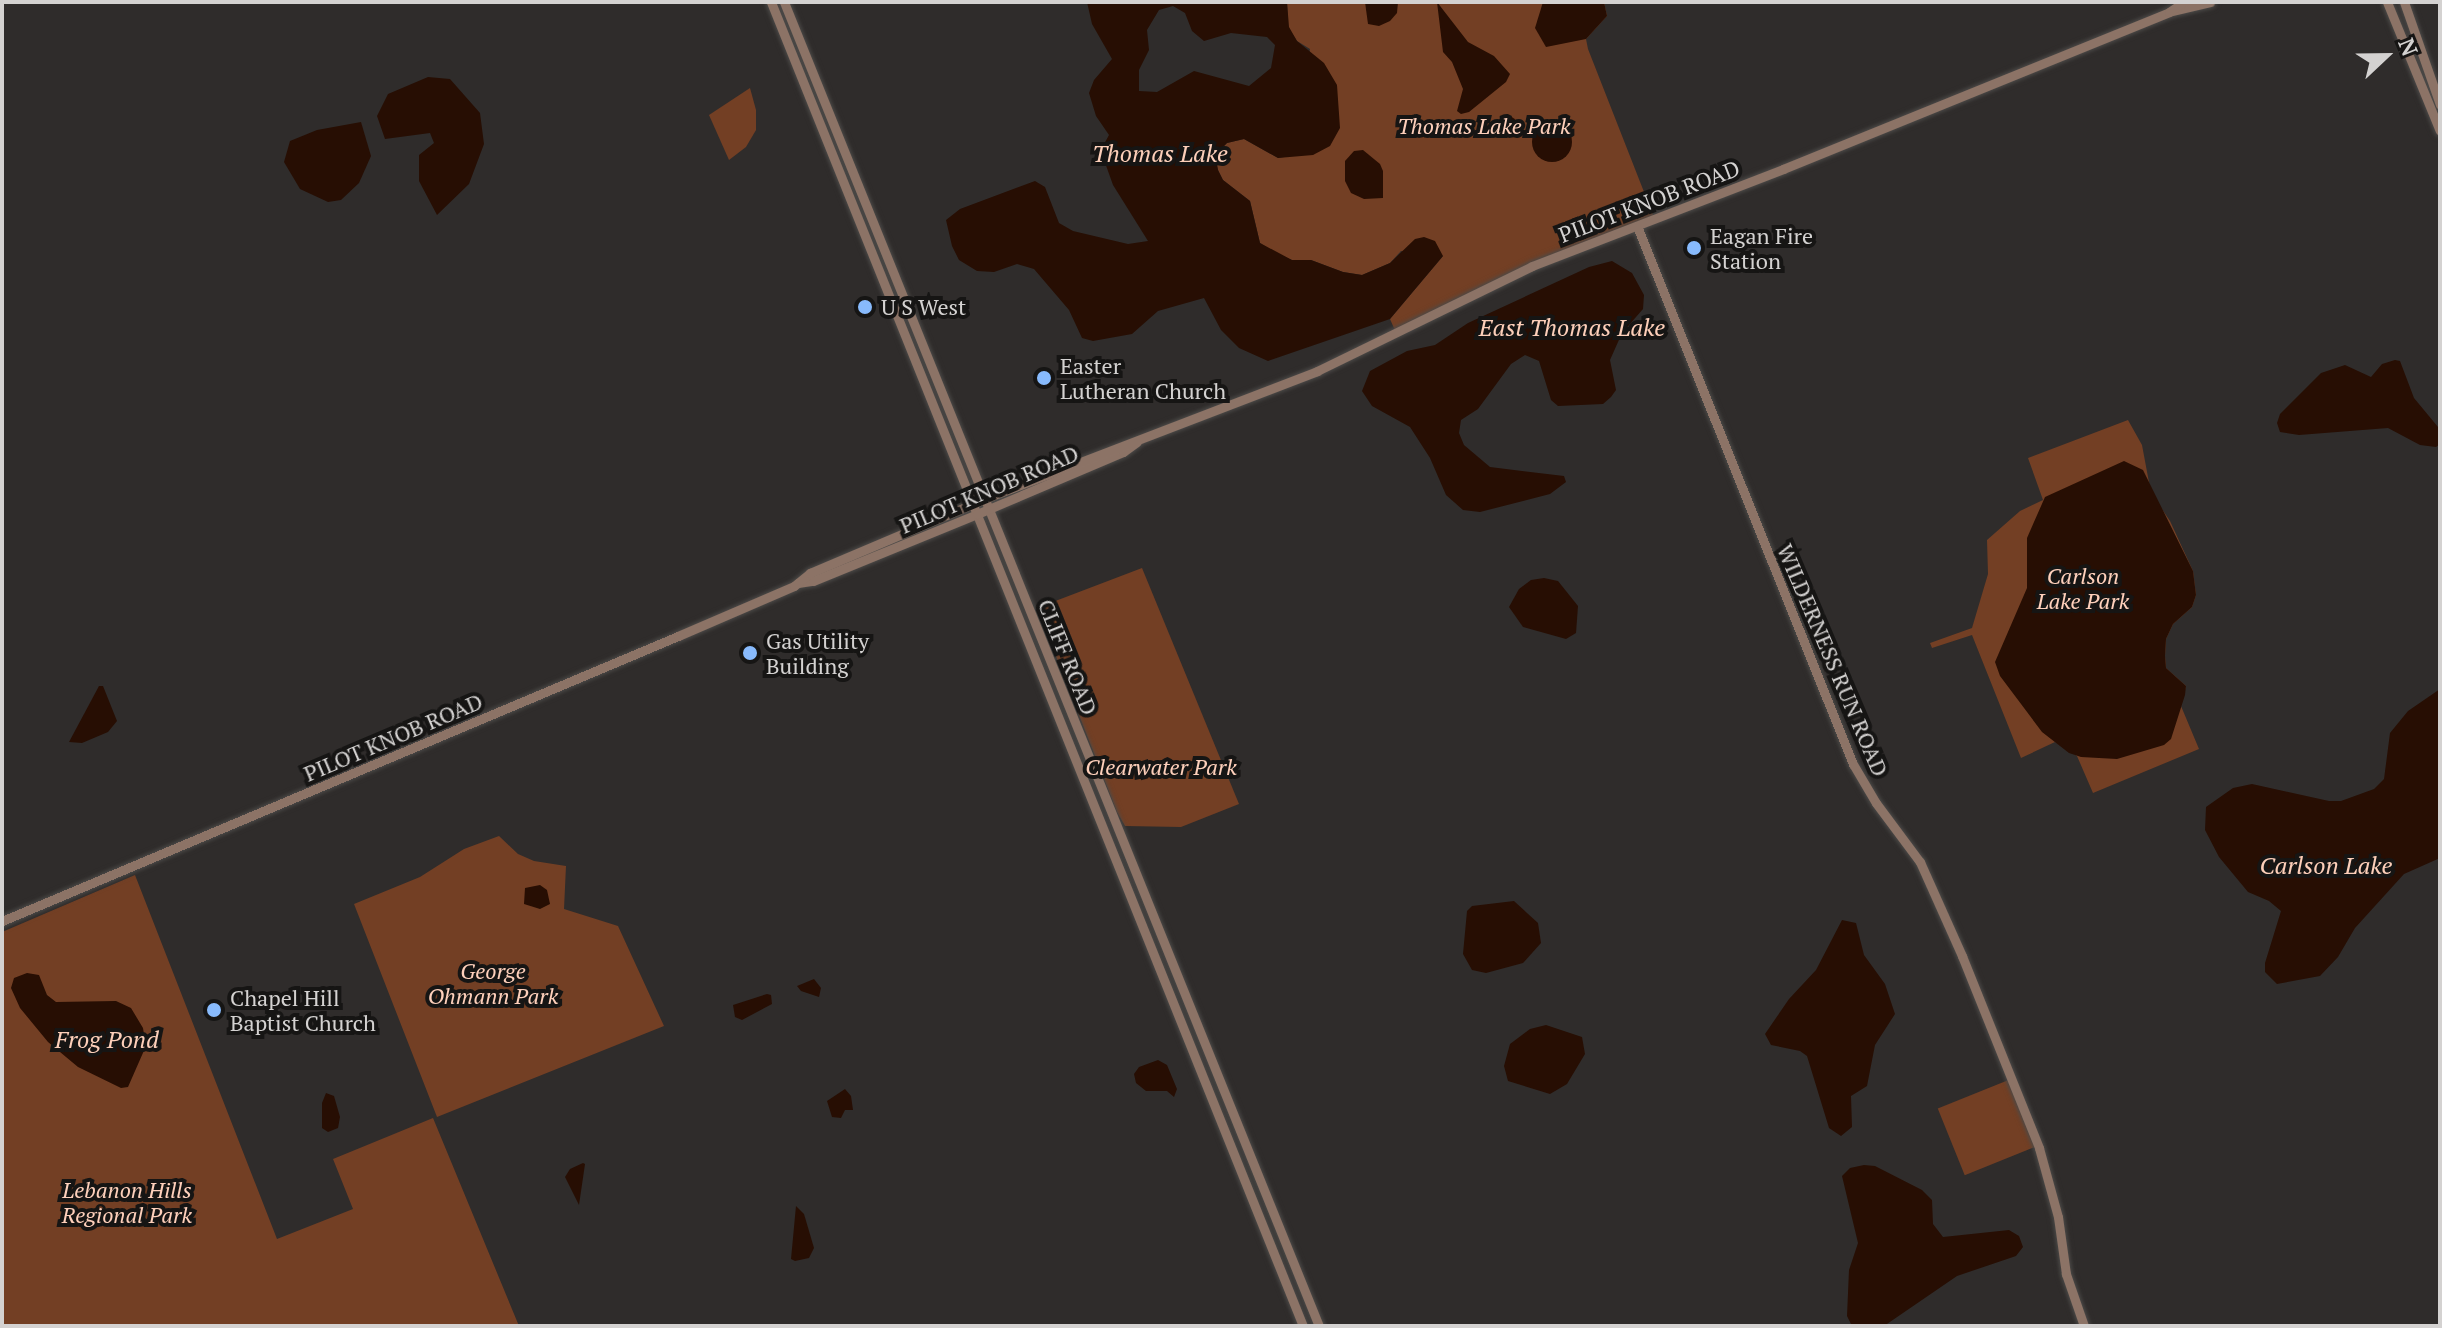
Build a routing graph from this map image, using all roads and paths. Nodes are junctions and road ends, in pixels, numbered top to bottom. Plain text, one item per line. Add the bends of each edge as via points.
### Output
1 (771, 2) edge
2 (784, 2) edge
3 (2184, 2) edge
4 (2210, 2) edge
5 (2387, 2) edge
6 (2404, 2) edge
7 (2169, 12) junction
8 (2440, 105) edge
9 (2440, 131) edge
10 (1637, 226) junction
11 (986, 504) junction
12 (975, 509) junction
13 (2, 921) edge
14 (1303, 1326) edge
15 (1319, 1326) edge
16 (2084, 1326) edge

1 - 12 main road, CLIFF ROAD
2 - 11 main road, CLIFF ROAD
3 - 7 main road, PILOT KNOB ROAD
4 - 7 main road, PILOT KNOB ROAD
5 - 9 main road
6 - 8 main road
7 - 10 main road, PILOT KNOB ROAD
10 - 11 main road, PILOT KNOB ROAD via 1532,266 1317,371
10 - 16 main road, WILDERNESS RUN ROAD via 1853,764 1920,862 1962,956 2039,1148 2058,1217 2066,1274
11 - 12 main road, PILOT KNOB ROAD
11 - 15 main road, CLIFF ROAD
12 - 13 main road, PILOT KNOB ROAD via 810,573 798,583
12 - 14 main road, CLIFF ROAD

